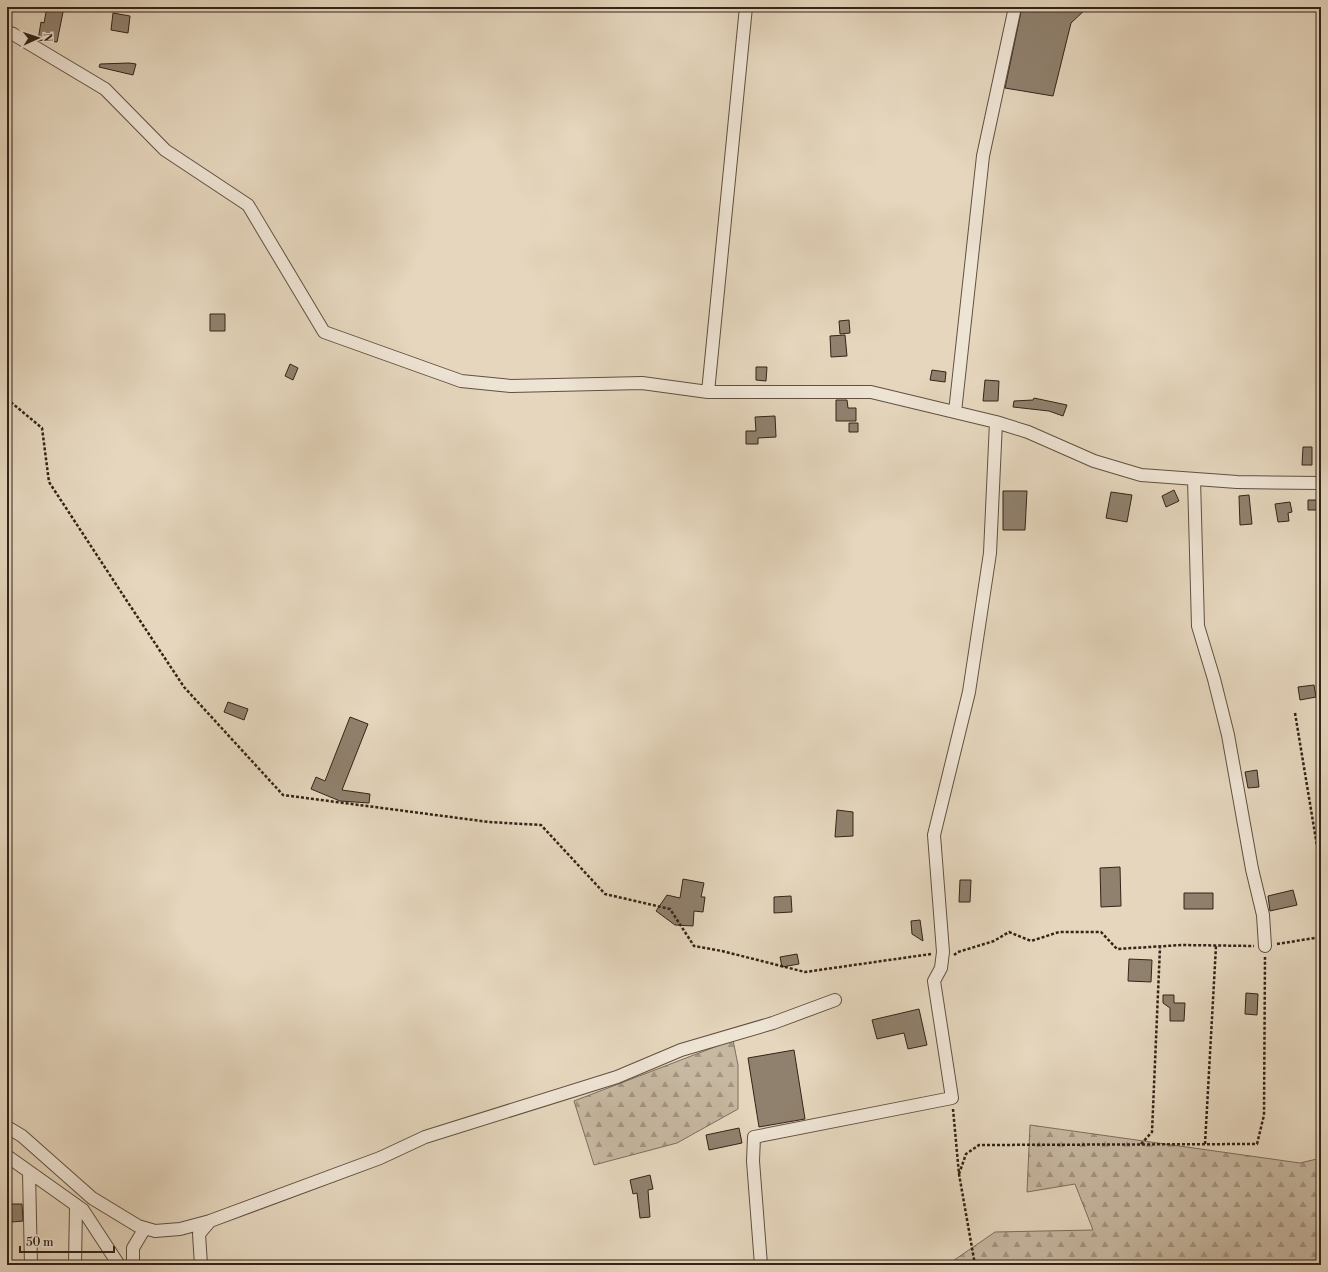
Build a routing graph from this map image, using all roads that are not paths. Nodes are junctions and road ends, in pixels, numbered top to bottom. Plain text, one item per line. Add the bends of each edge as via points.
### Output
1 (746, 7) edge
2 (1015, 7) edge
3 (7, 32) edge
4 (708, 392) junction
5 (955, 412) junction
6 (996, 422) junction
7 (1194, 479) junction
8 (1321, 482) edge
9 (1265, 946) road end
10 (835, 1000) dead end
11 (7, 1127) edge
12 (7, 1156) edge
13 (29, 1172) junction
14 (76, 1205) junction
15 (210, 1221) junction
16 (145, 1228) junction
17 (32, 1265) edge
18 (75, 1265) edge
19 (119, 1265) edge
20 (133, 1265) edge
21 (201, 1265) edge
22 (761, 1265) edge

1 - 4 street
2 - 5 street via 983,156
3 - 4 street via 105,89 165,150 248,204 324,332 461,381 511,386 642,383
4 - 5 street via 871,392
5 - 6 street
6 - 7 street via 1028,432 1094,461 1141,475
6 - 22 street via 990,553 969,692 934,835 943,952 941,968 934,980 952,1098 754,1137 753,1161
7 - 8 street
7 - 9 street via 1198,626 1228,735 1263,914
10 - 15 street via 773,1023 681,1050 617,1078 425,1137 380,1158
11 - 16 street via 22,1136 92,1198
12 - 13 street
13 - 14 street
13 - 17 street
14 - 18 street
14 - 19 street via 83,1210
15 - 16 street via 180,1229 156,1231
15 - 21 street via 200,1234
16 - 20 street via 132,1248

